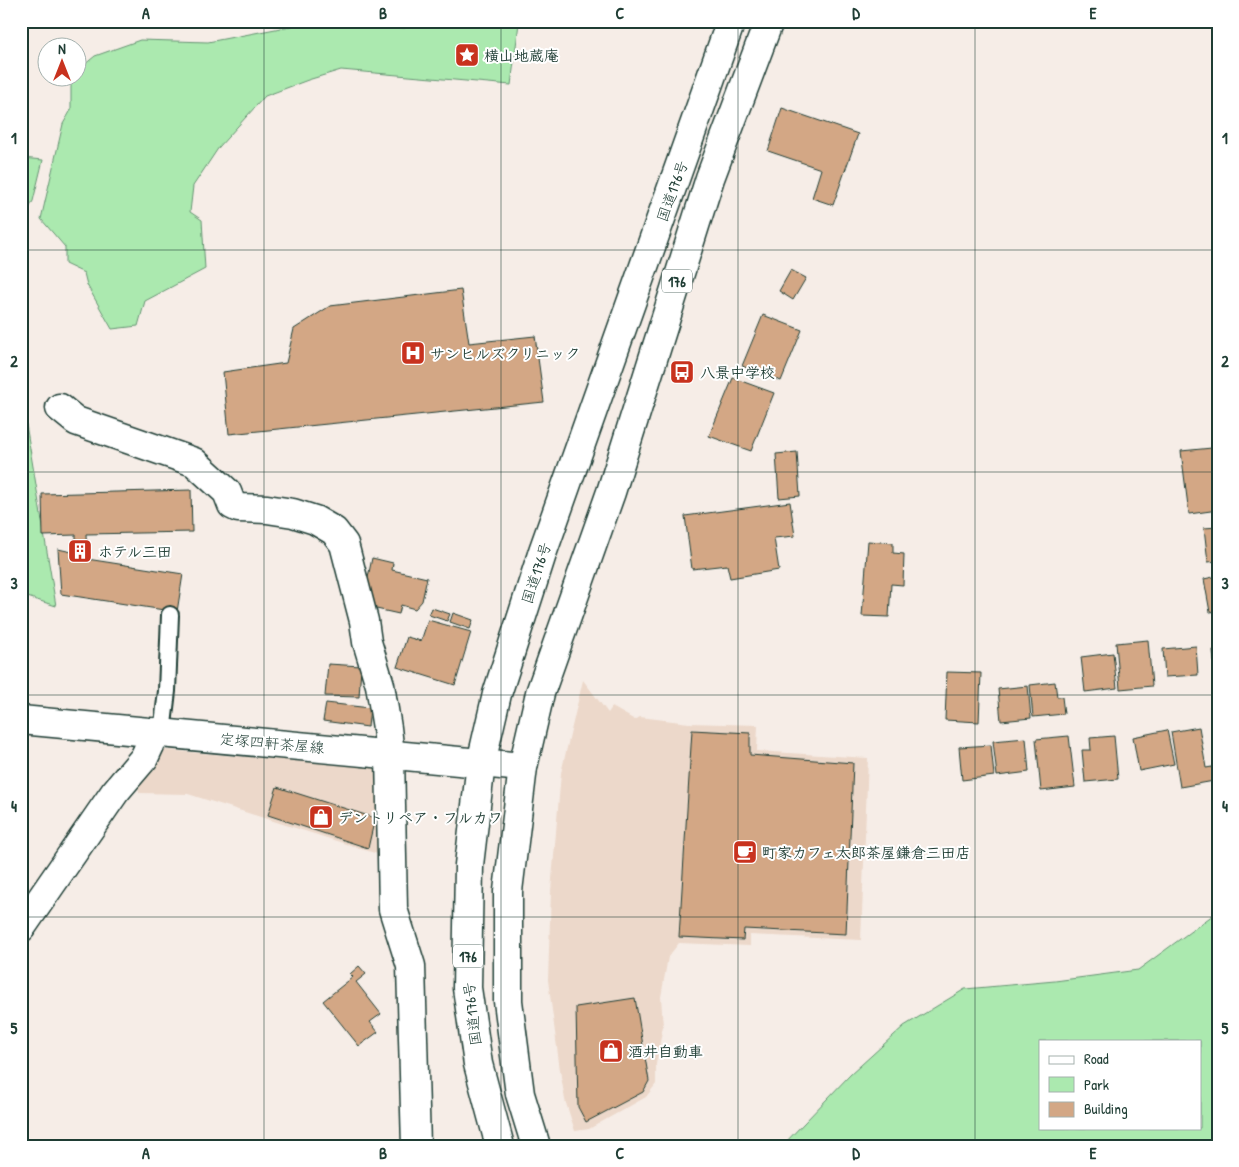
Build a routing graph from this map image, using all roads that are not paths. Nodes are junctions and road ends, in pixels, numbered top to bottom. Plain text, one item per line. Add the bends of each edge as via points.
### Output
1 (731, 21) edge
2 (769, 21) edge
3 (60, 408) dead end
4 (170, 615) dead end
5 (21, 720) edge
6 (159, 732) junction
7 (390, 754) junction
8 (481, 763) junction
9 (523, 767) junction
10 (21, 928) edge
11 (416, 1146) edge
12 (500, 1146) edge
13 (536, 1146) edge

1 - 8 main road, 国道176号 / 176 via 543,551 497,694
2 - 9 main road, 176 via 710,178 611,492 540,693
3 - 7 main road via 76,421 194,462 227,492 232,505 238,508 293,513 334,531 344,544 364,621 380,685
4 - 6 lane via 167,691
5 - 6 main road, 定塚四軒茶屋線
6 - 7 main road, 定塚四軒茶屋線
6 - 10 main road via 144,758 115,792
7 - 8 main road, 定塚四軒茶屋線
7 - 11 main road via 393,909 411,966
8 - 9 main road, 定塚四軒茶屋線
8 - 12 main road, 国道176号 / 176 via 469,865 467,988 478,1064
9 - 13 main road, 176 via 508,890 508,1001 520,1094

